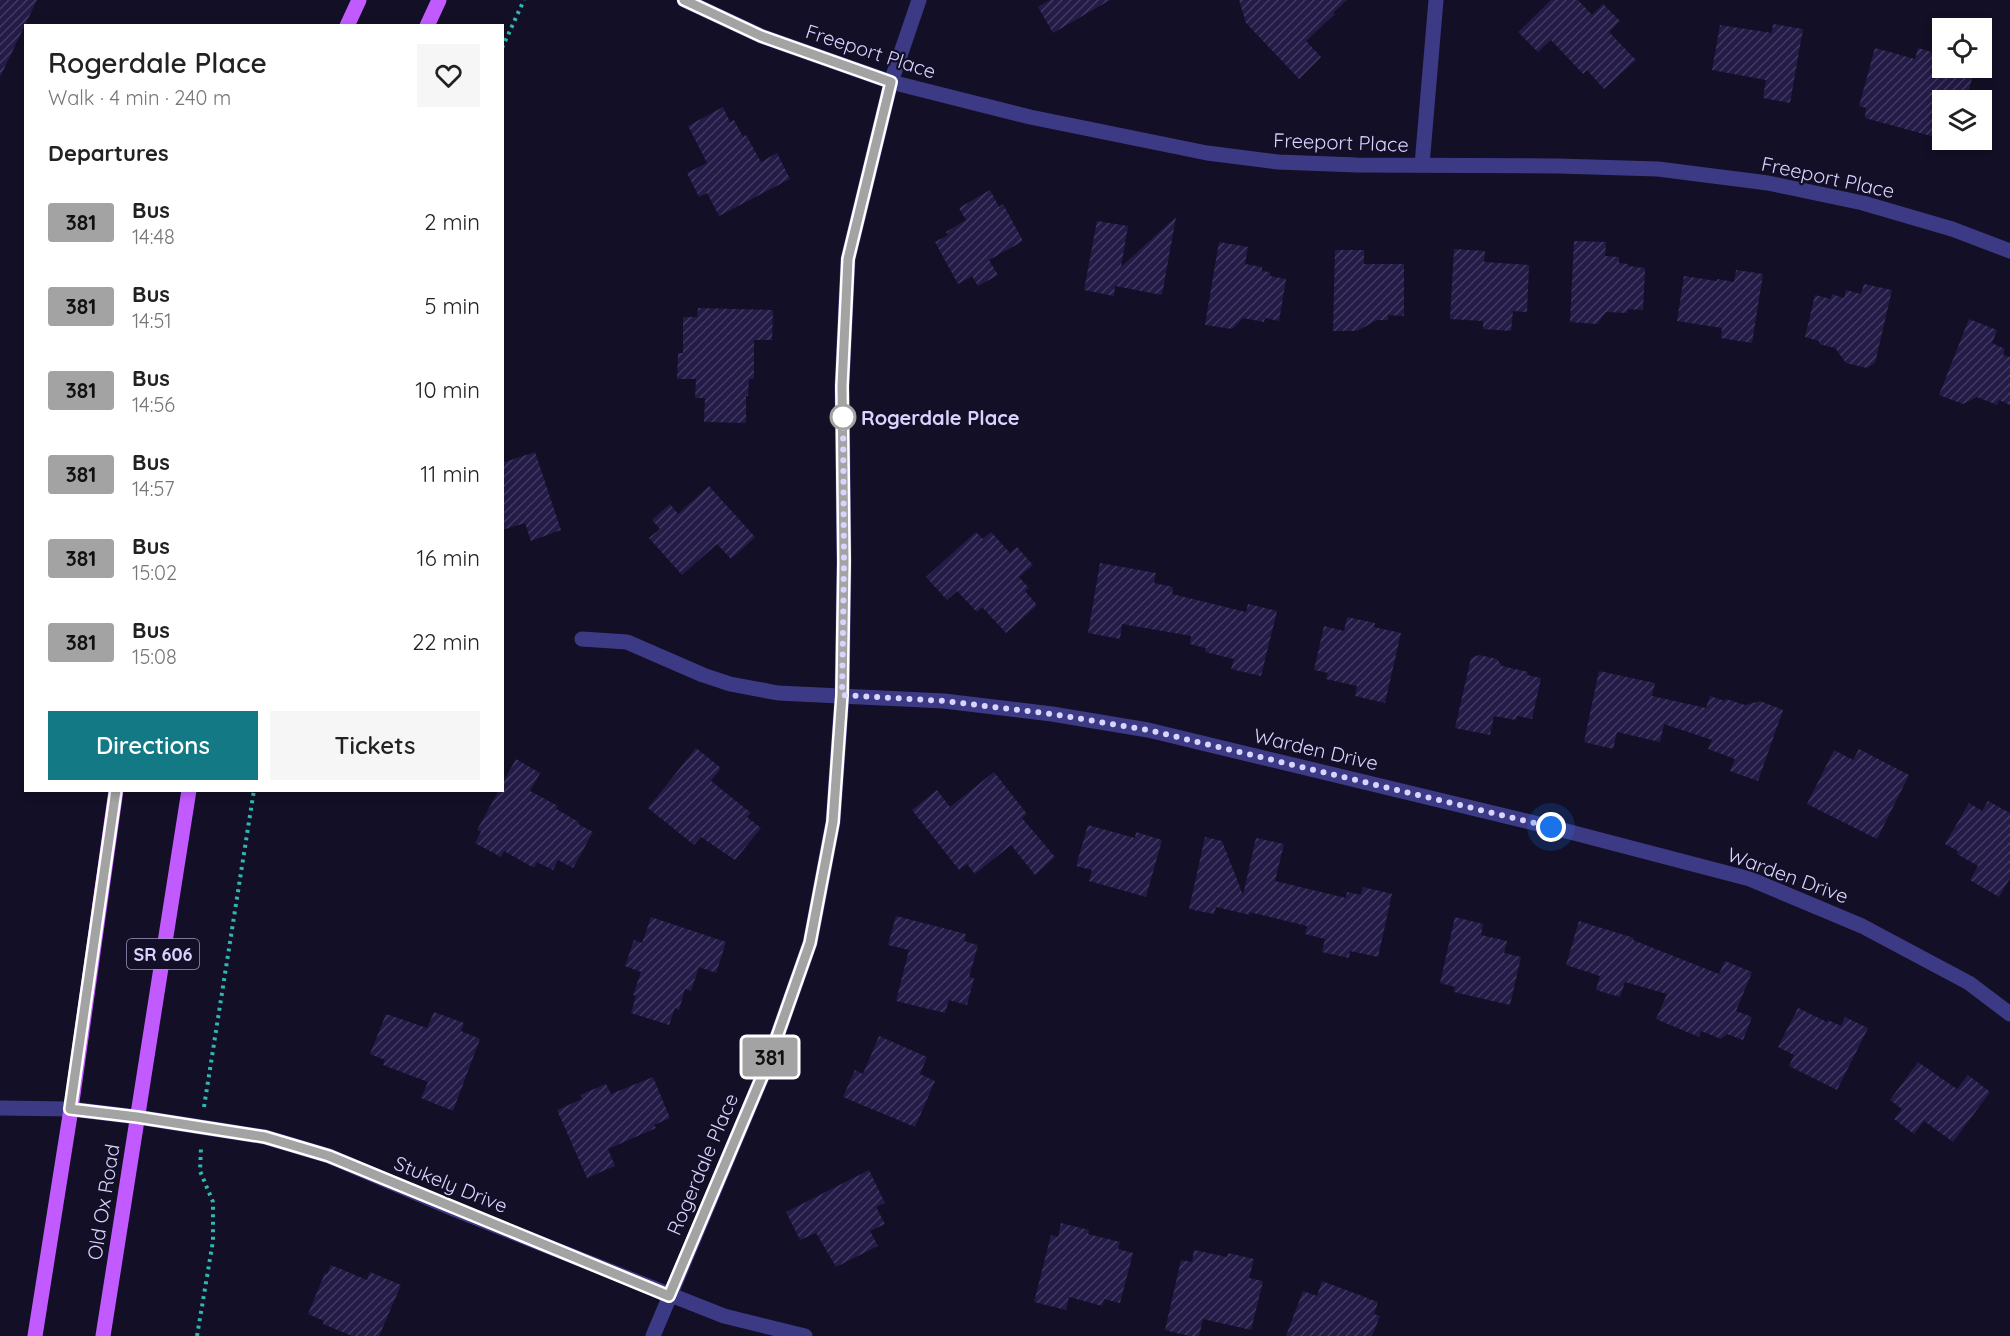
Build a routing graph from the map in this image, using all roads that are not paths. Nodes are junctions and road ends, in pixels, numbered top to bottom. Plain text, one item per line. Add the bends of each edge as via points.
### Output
1 (359, 0) edge
2 (439, 0) edge
3 (684, 0) edge
4 (919, 0) edge
5 (1436, 0) edge
6 (348, 24) edge
7 (428, 24) edge
8 (891, 82) junction
9 (1422, 165) junction
10 (2010, 251) edge
11 (582, 639) dead end
12 (842, 695) junction
13 (116, 792) edge
14 (189, 792) edge
15 (2010, 1014) edge
16 (0, 1108) edge
17 (70, 1109) junction
18 (137, 1117) junction
19 (669, 1296) junction
20 (35, 1336) edge
21 (103, 1336) edge
22 (653, 1336) edge
23 (805, 1336) edge

1 - 6 main road
2 - 7 main road
3 - 8 street, Freeport Place via 761,36
4 - 8 street, Rogerdale Place
5 - 9 street
8 - 9 street, Freeport Place via 1030,117 1207,153 1278,162
8 - 12 street, Rogerdale Place via 848,259 842,386
9 - 10 street, Freeport Place via 1658,169 1768,183 1863,203
11 - 12 street, Warden Drive via 627,642 730,684 778,693
12 - 15 street, Warden Drive via 944,701 1148,730 1750,879 1862,926 1969,983
12 - 19 street, Rogerdale Place via 833,822 810,943 767,1065
13 - 17 main road
14 - 18 main road, Old Ox Road / SR 606
16 - 17 street, Stukely Drive
17 - 18 street, Stukely Drive
17 - 20 main road
18 - 19 street, Stukely Drive via 265,1137 329,1156
18 - 21 main road, Old Ox Road / SR 606
19 - 22 street, Rogerdale Place
19 - 23 street, Stukely Drive via 724,1316

